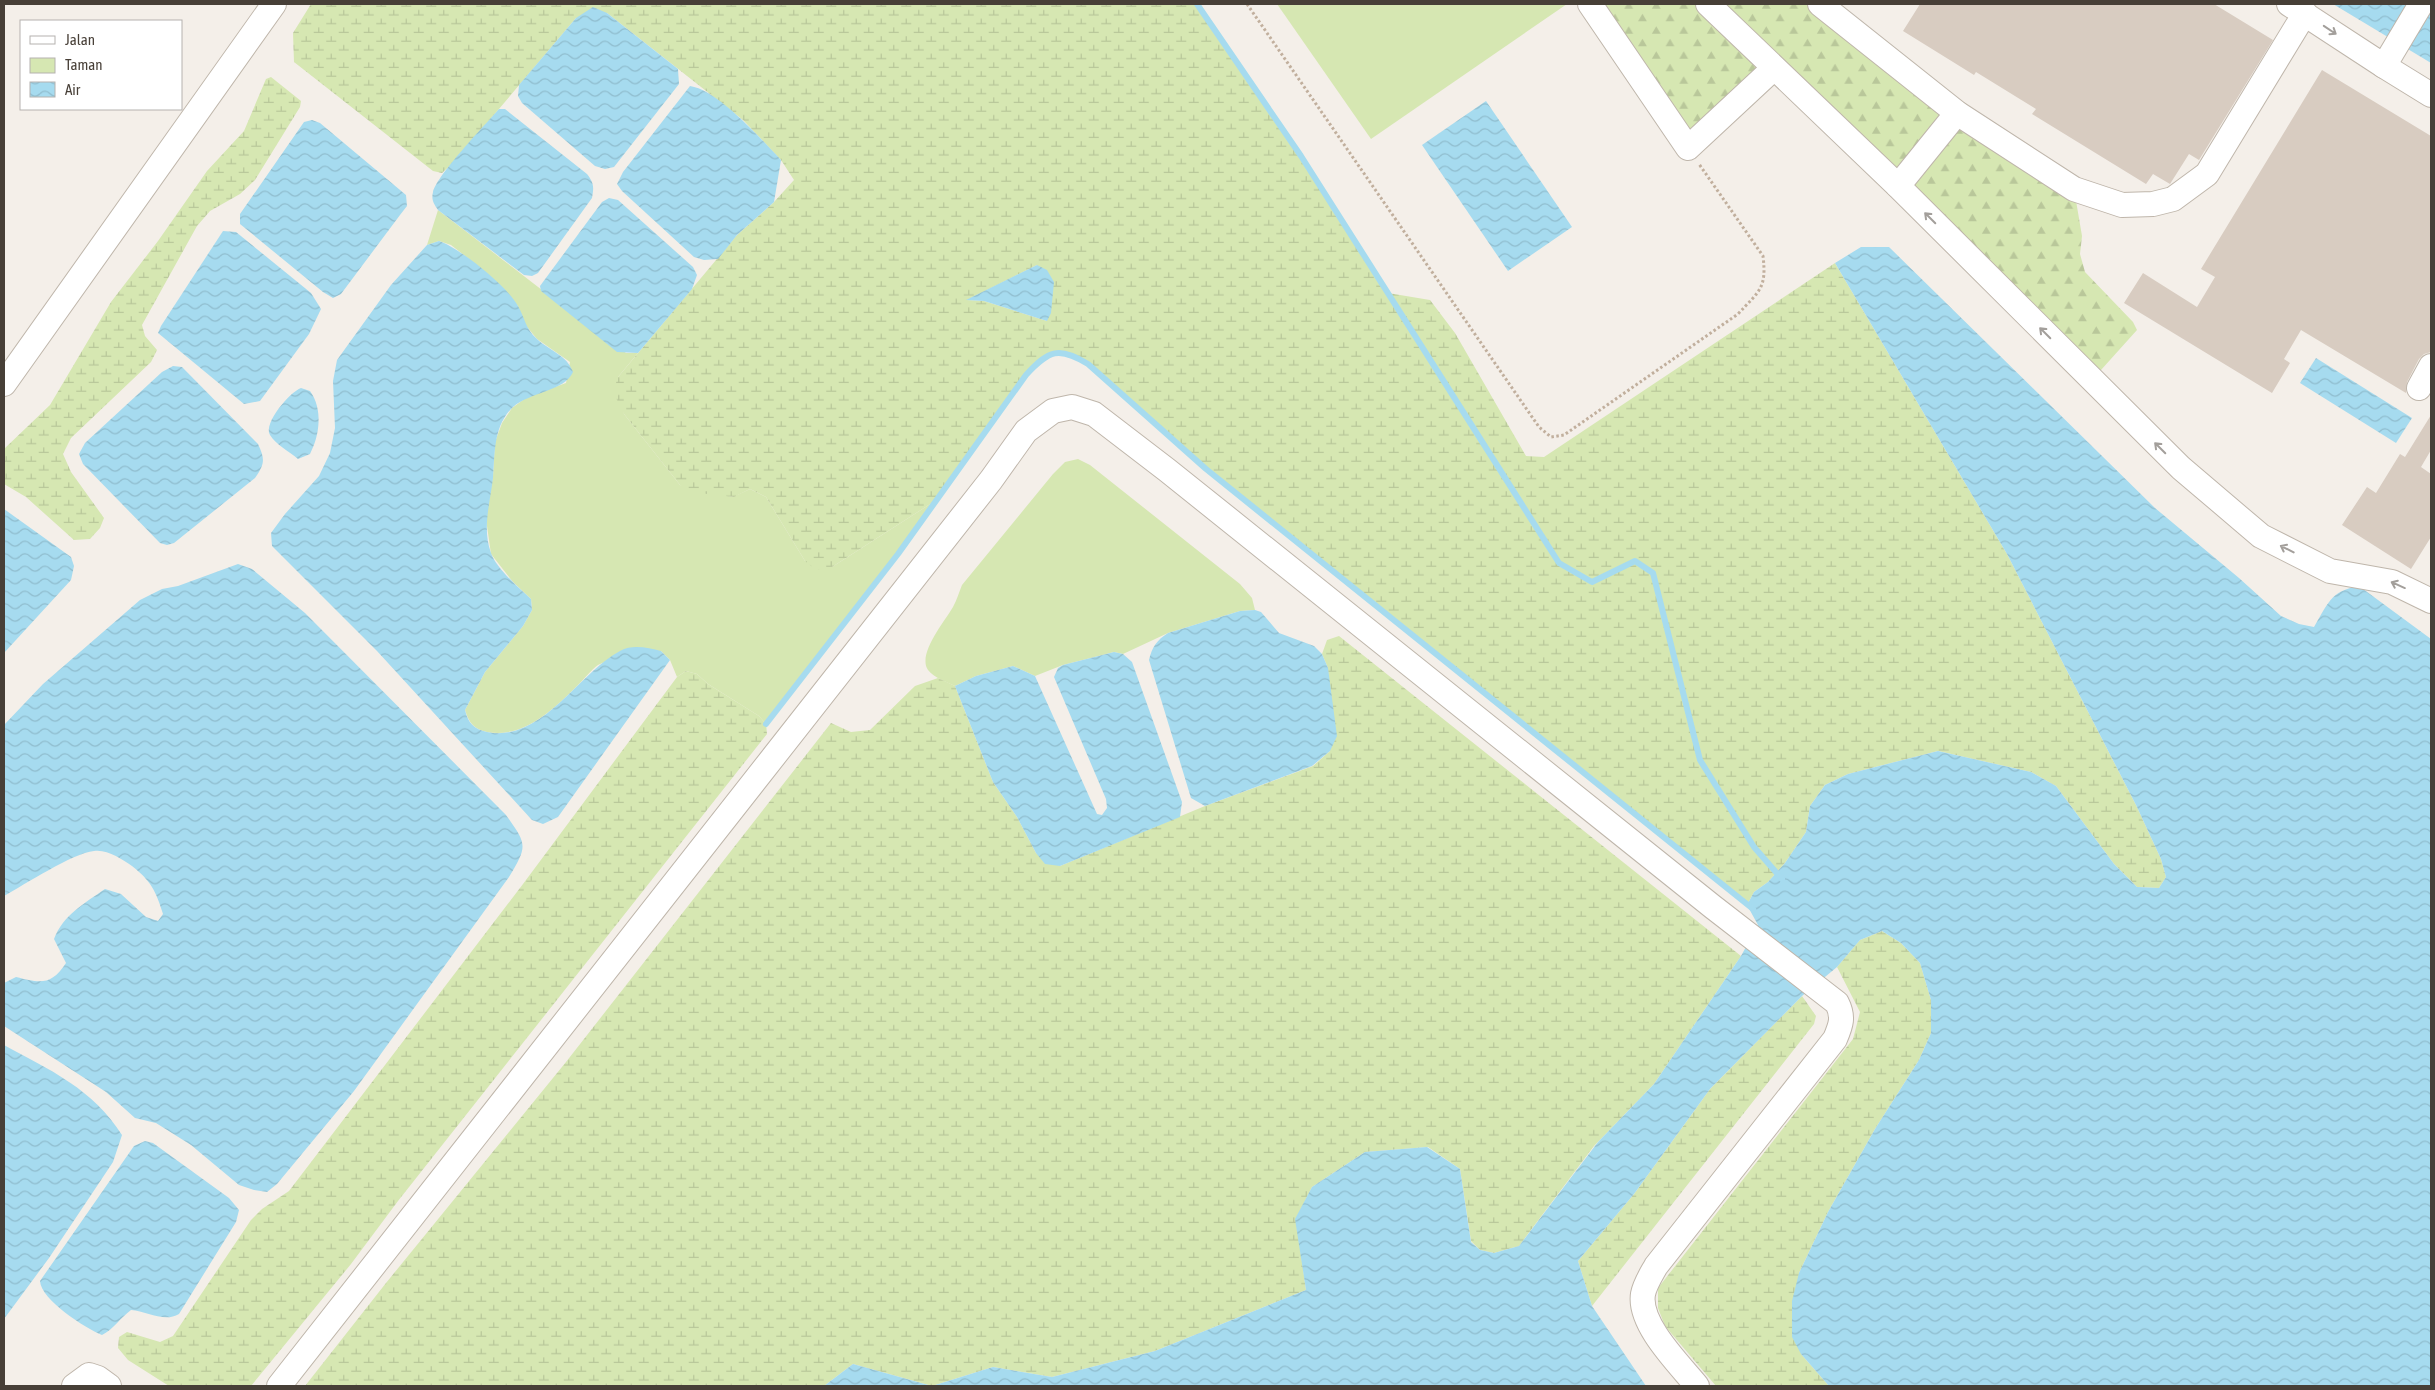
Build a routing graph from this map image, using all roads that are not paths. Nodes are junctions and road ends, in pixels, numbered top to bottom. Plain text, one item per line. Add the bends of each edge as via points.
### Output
1 (274, 4) edge
2 (1590, 4) edge
3 (1708, 4) edge
4 (1820, 4) edge
5 (2421, 4) edge
6 (2297, 9) edge
7 (2384, 66) junction
8 (1774, 68) junction
9 (2431, 95) edge
10 (1957, 113) junction
11 (1898, 186) junction
12 (2431, 366) edge
13 (4, 384) edge
14 (2419, 388) dead end
15 (2431, 601) edge
16 (74, 1386) edge
17 (109, 1386) edge
18 (279, 1386) edge
19 (1697, 1386) edge

1 - 13 street
2 - 8 street via 1688,148
3 - 8 street
4 - 10 street
5 - 7 street
6 -> 7 street
6 - 10 street via 2207,174 2173,199 2153,204 2122,204 2074,189
7 - 9 street
8 - 11 street
10 - 11 street
15 -> 11 street via 2392,582 2330,571 2261,536 2181,468
12 - 14 street
16 - 17 street via 89,1375
18 - 19 street via 991,480 1026,431 1053,411 1072,407 1094,414 1837,1003 1842,1012 1842,1023 1834,1040 1656,1266 1643,1295 1644,1310 1654,1333

